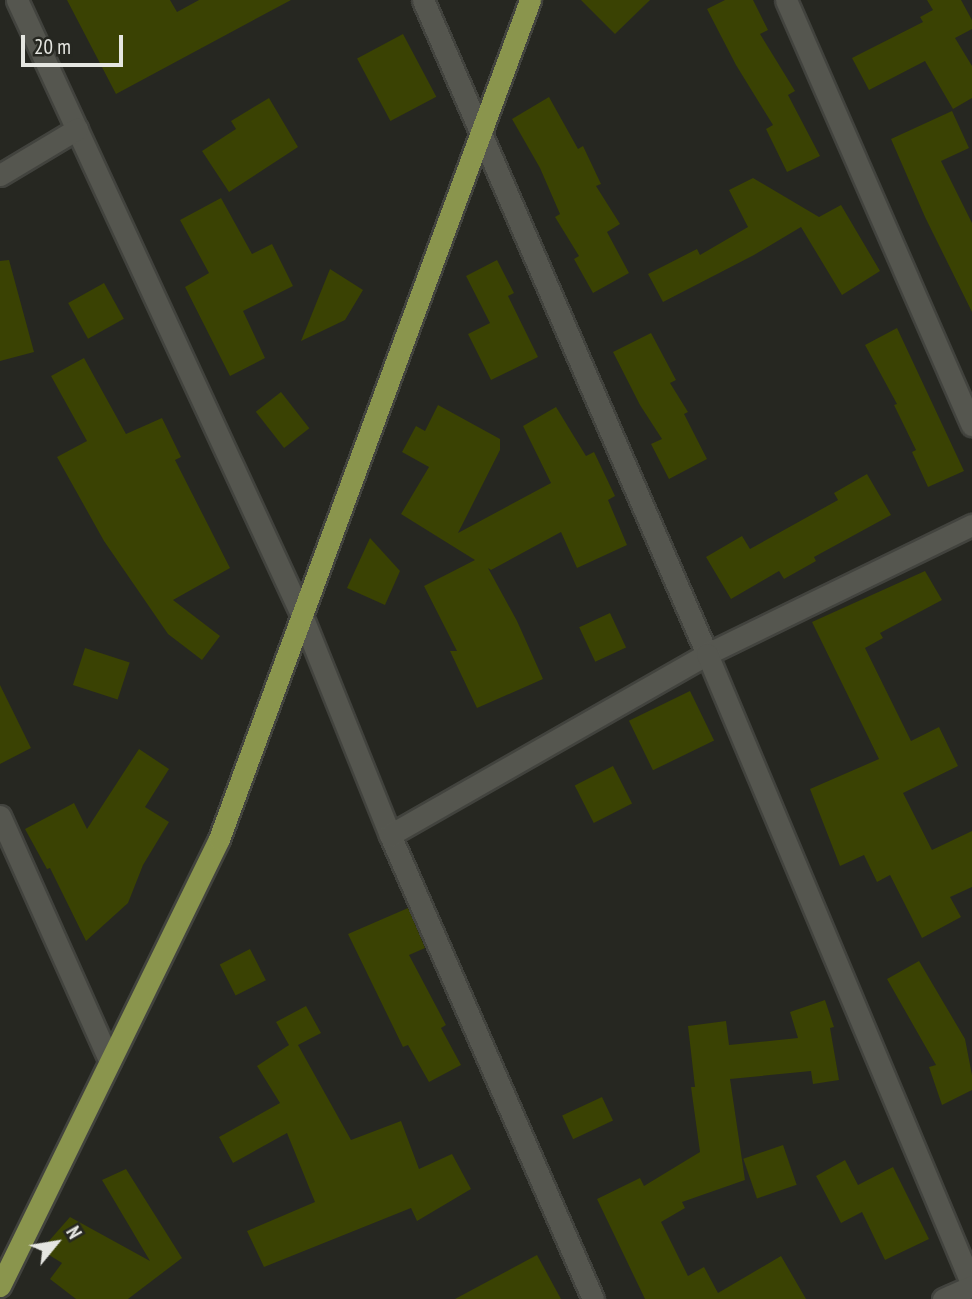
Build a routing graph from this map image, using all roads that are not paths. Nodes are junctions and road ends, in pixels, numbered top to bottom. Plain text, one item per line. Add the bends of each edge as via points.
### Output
1 (17, 0) edge
2 (423, 0) edge
3 (530, 0) edge
4 (786, 0) edge
5 (77, 129) junction
6 (482, 136) junction
7 (0, 175) edge
8 (972, 425) edge
9 (972, 525) edge
10 (302, 616) junction
11 (707, 654) junction
12 (0, 816) edge
13 (390, 835) junction
14 (110, 1062) junction
15 (0, 1286) edge
16 (972, 1286) edge
17 (593, 1299) edge
18 (943, 1299) edge

1 - 5 street
2 - 6 street
3 - 6 main road
4 - 8 street
5 - 7 street
5 - 10 street
6 - 10 main road
6 - 11 street
9 - 11 street
10 - 13 street
10 - 14 main road via 219,839
11 - 13 street
11 - 16 street
12 - 14 street
13 - 17 street
14 - 15 main road
16 - 18 street

